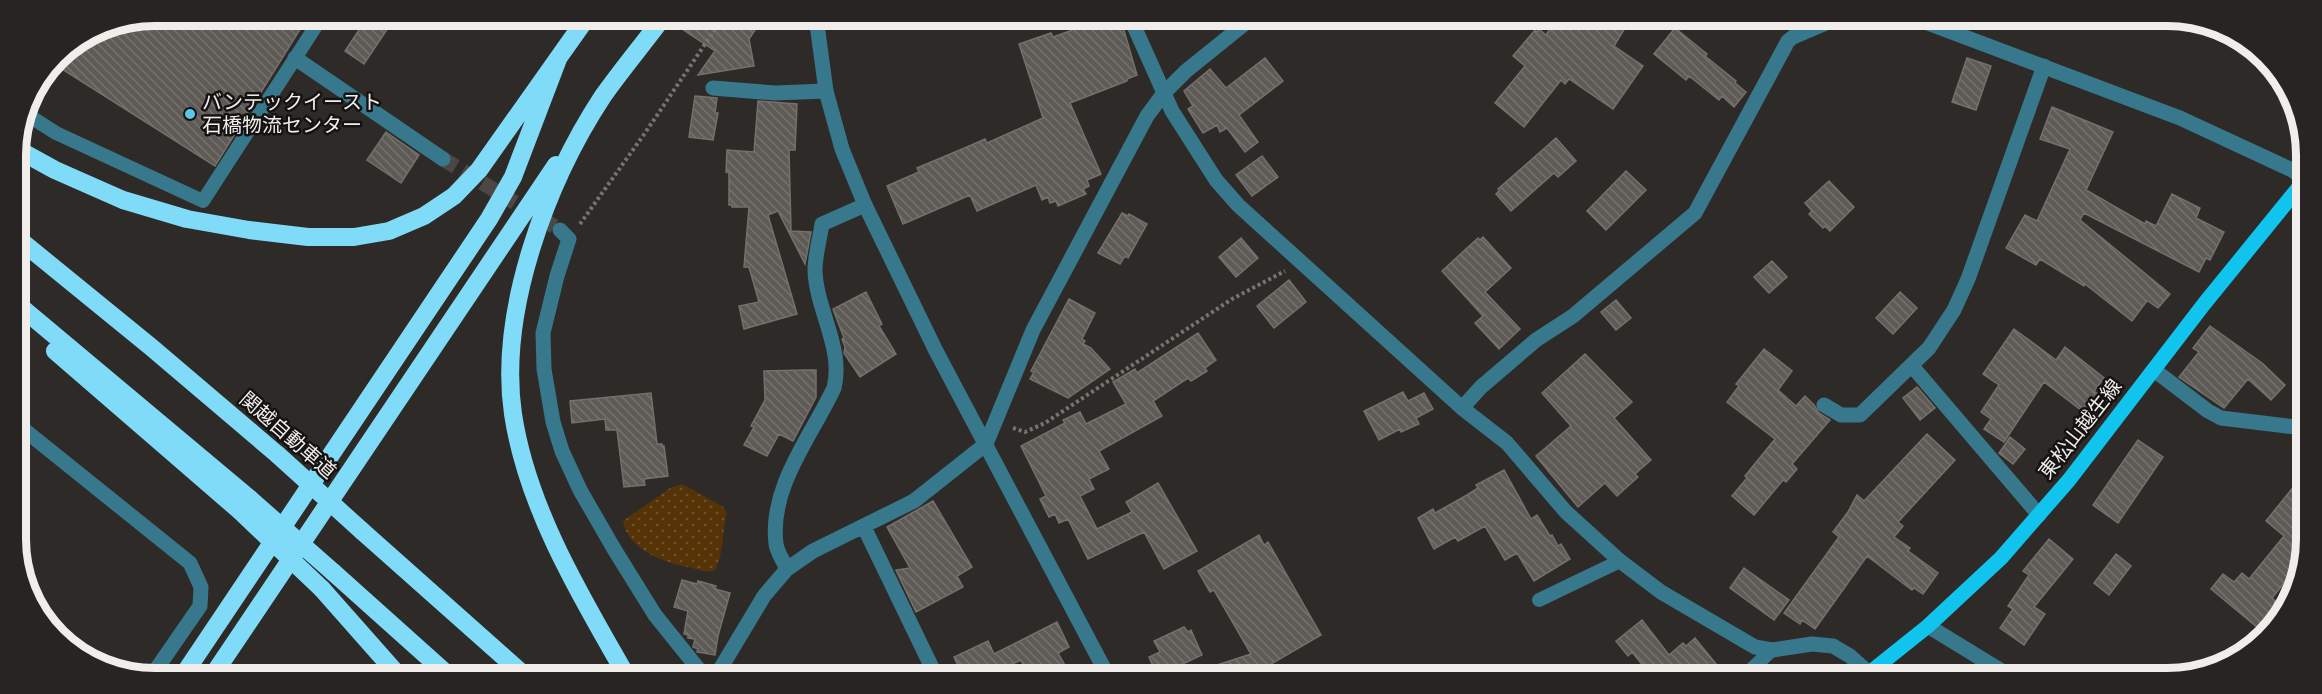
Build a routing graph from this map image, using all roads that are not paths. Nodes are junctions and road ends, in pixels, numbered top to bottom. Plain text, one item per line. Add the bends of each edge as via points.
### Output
1 (316, 26) edge
2 (581, 26) edge
3 (656, 26) edge
4 (817, 26) edge
5 (1134, 26) edge
6 (1243, 26) edge
7 (1820, 26) edge
8 (1936, 26) edge
9 (295, 58) junction
10 (558, 59) junction
11 (2043, 66) junction
12 (712, 88) dead end
13 (826, 91) junction
14 (1164, 93) junction
15 (603, 97) junction
16 (31, 117) edge
17 (26, 154) edge
18 (443, 159) tunnel mouth
19 (2296, 173) edge
20 (2296, 190) edge
21 (865, 206) junction
22 (564, 235) road end
23 (26, 245) edge
24 (26, 312) edge
25 (26, 325) edge
26 (1912, 366) junction
27 (2154, 370) junction
28 (1824, 405) dead end
29 (1462, 408) junction
30 (2296, 428) edge
31 (26, 431) edge
32 (986, 444) junction
33 (245, 505) junction
34 (2039, 515) junction
35 (864, 527) junction
36 (1620, 561) junction
37 (788, 569) junction
38 (1539, 600) dead end
39 (1928, 626) junction
40 (1772, 650) junction
41 (157, 668) edge
42 (189, 668) edge
43 (218, 668) edge
44 (392, 668) edge
45 (440, 668) edge
46 (516, 668) edge
47 (622, 668) edge
48 (698, 668) edge
49 (721, 668) edge
50 (932, 668) edge
51 (1104, 668) edge
52 (1753, 668) edge
53 (1860, 668) edge
54 (1875, 668) edge
55 (1997, 668) edge

1 - 9 lane
2 - 10 highway
3 - 15 highway
4 - 13 street
5 - 14 street
6 - 14 street
7 - 29 street via 1788,41 1695,213 1573,316 1536,340 1480,387
8 - 11 street
9 - 16 lane via 203,201 56,133
9 - 18 street
10 - 17 highway via 480,170 454,196 424,216 389,231 354,237 308,237 187,219 123,200
10 - 42 highway via 513,177 489,219
11 - 19 street via 2180,118
11 - 26 street via 1968,279 1954,310
12 - 13 street via 775,93
13 - 21 street via 842,149
14 - 29 street via 1216,180 1238,205
14 - 32 street via 1147,116 1033,330
15 - 43 highway
15 - 47 highway via 548,203 515,311 510,362 513,414 527,470 550,534
20 - 27 main road, 東松山越生線
21 - 32 street
21 - 37 street via 822,224 816,270 837,360 837,377 777,504 776,546
22 - 48 street via 543,333 544,369 562,452 580,490 655,615
23 - 46 highway, 関越自動車道, bridge via 278,455
24 - 33 highway
25 - 33 highway
26 - 28 street via 1860,415 1840,416
26 - 34 street
27 - 30 street via 2221,418
27 - 34 main road, 東松山越生線
29 - 36 street via 1508,443 1566,512
31 - 41 street via 190,563 201,587 200,606
32 - 35 street via 914,501
32 - 51 street
33 - 44 highway, bridge
33 - 45 highway, bridge via 333,572
34 - 39 main road, 東松山越生線 via 2001,558
35 - 37 street via 813,551
35 - 50 street
36 - 38 lane
36 - 40 street via 1660,592 1755,647
37 - 49 street via 764,596
39 - 54 main road, 東松山越生線
39 - 55 street
40 - 52 lane
40 - 53 street via 1812,644 1833,646

